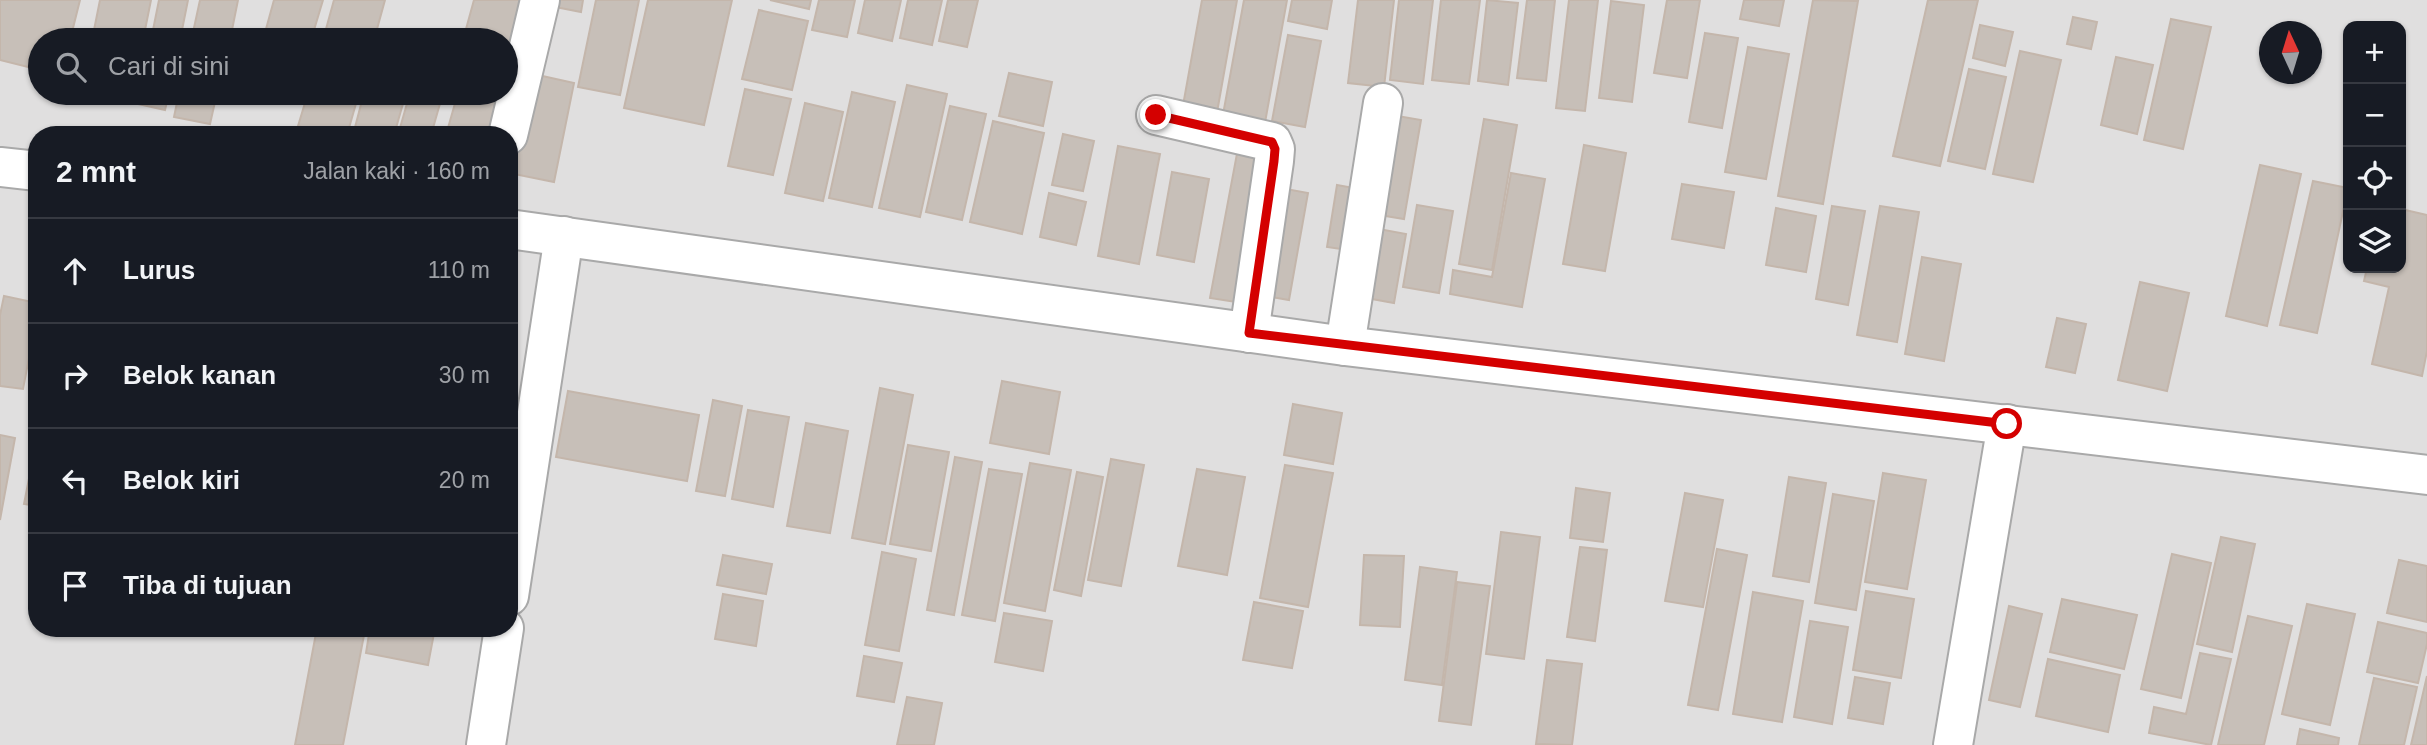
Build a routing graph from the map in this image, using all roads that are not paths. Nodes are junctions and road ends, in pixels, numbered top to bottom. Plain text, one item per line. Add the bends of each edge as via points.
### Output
1 (540, 0) edge
2 (518, 93) edge
3 (1383, 103) dead end
4 (515, 105) edge
5 (1156, 115) dead end
6 (510, 126) edge
7 (0, 167) edge
8 (28, 170) edge
9 (518, 230) edge
10 (564, 236) junction
11 (1249, 333) junction
12 (1345, 346) junction
13 (2007, 424) junction
14 (2427, 475) edge
15 (518, 537) edge
16 (503, 637) edge
17 (486, 745) edge
18 (1953, 745) edge

1 - 2 street
3 - 12 street
4 - 6 street
5 - 11 street via 1272,142 1275,149
7 - 8 street
9 - 10 street
10 - 11 street
10 - 15 street
11 - 12 street
12 - 13 street
13 - 14 street
13 - 18 street
16 - 17 street

